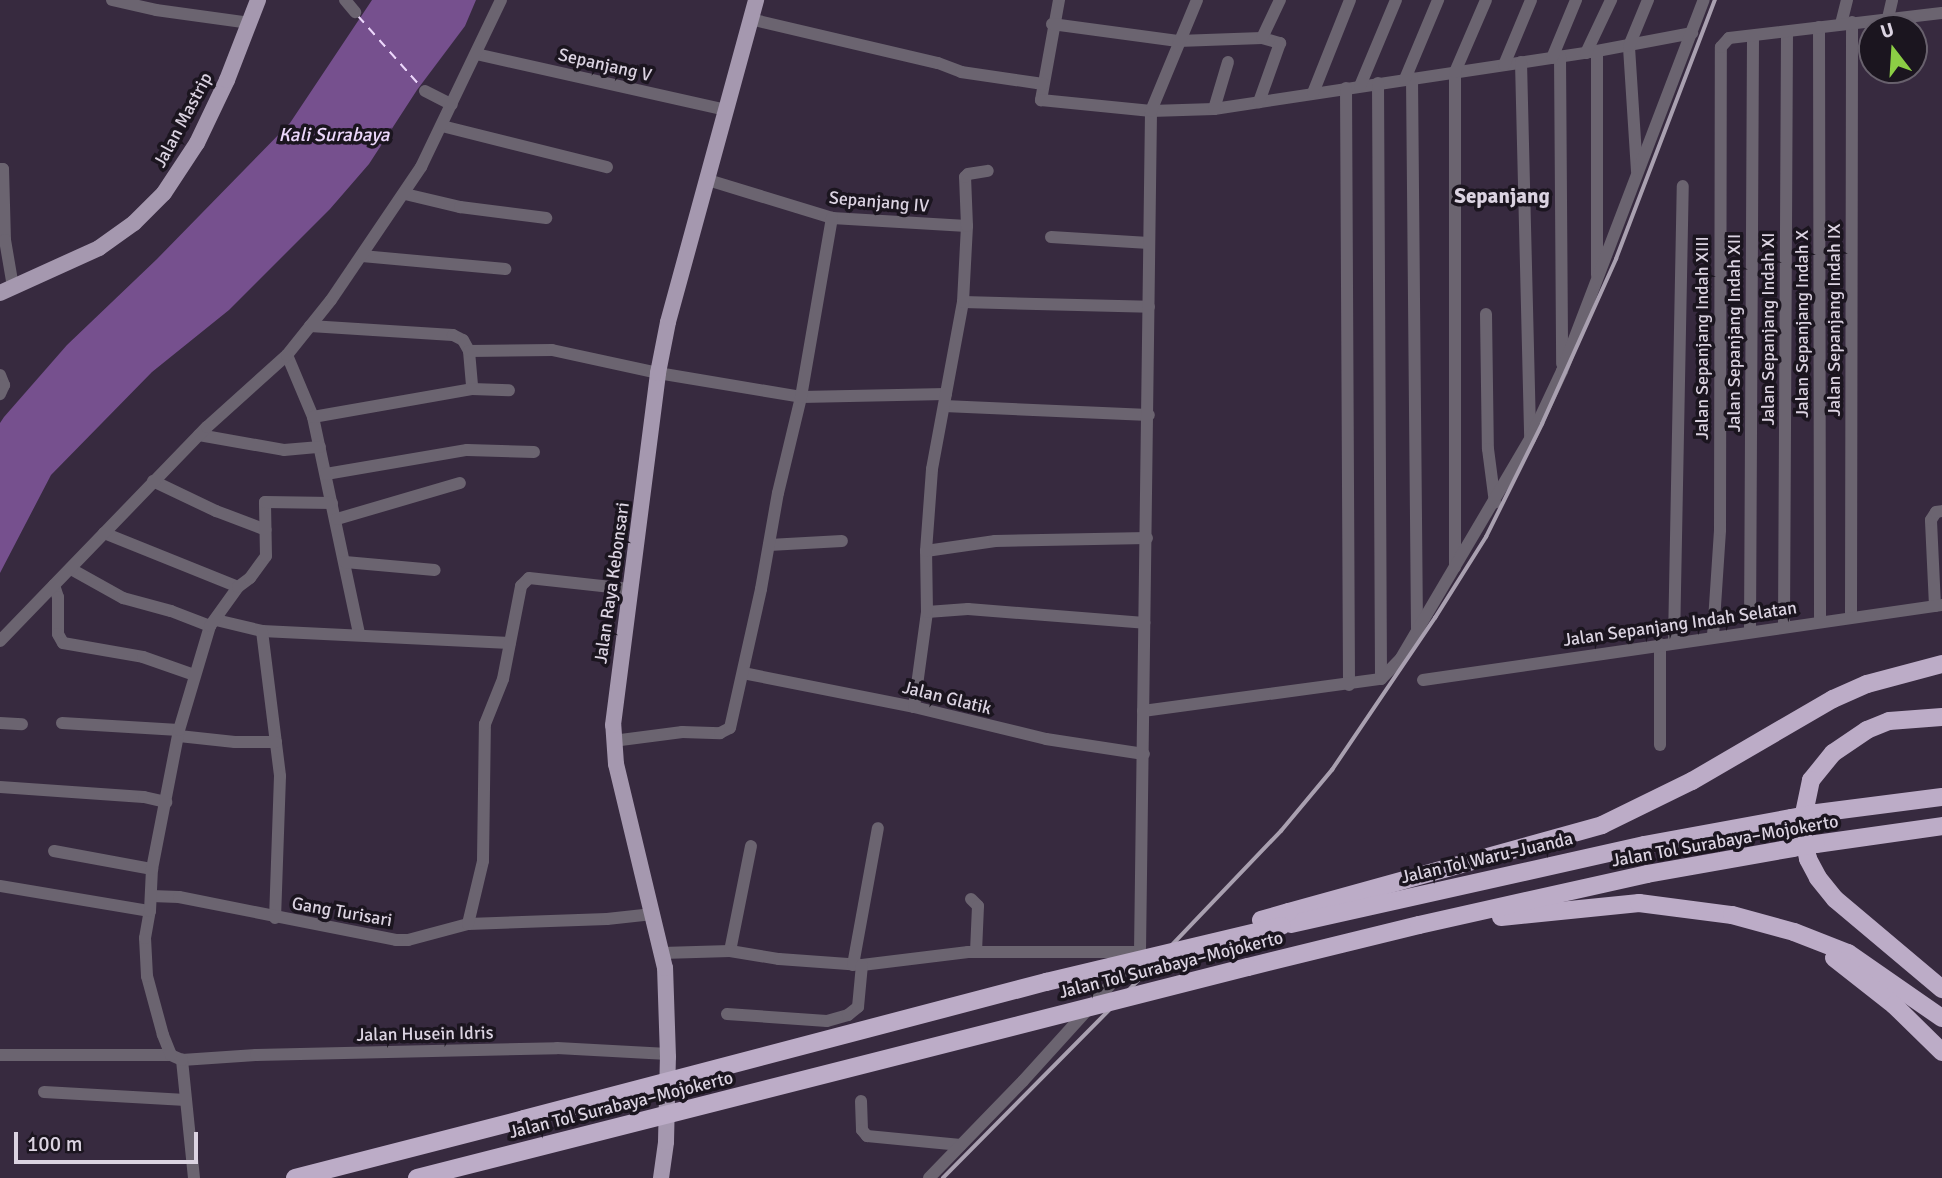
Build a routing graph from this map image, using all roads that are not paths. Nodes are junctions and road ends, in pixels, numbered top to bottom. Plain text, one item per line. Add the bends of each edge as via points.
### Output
1 (112, 0) edge
2 (258, 0) edge
3 (345, 0) edge
4 (501, 0) edge
5 (756, 0) edge
6 (1059, 0) edge
7 (1197, 0) edge
8 (1280, 0) edge
9 (1350, 0) edge
10 (1396, 0) edge
11 (1438, 0) edge
12 (1486, 0) edge
13 (1531, 0) edge
14 (1576, 0) edge
15 (1611, 0) edge
16 (1648, 0) edge
17 (1704, 0) edge
18 (1847, 0) edge
19 (355, 12) dead end
20 (750, 19) junction
21 (1858, 22) edge
22 (250, 23) junction
23 (1847, 23) junction
24 (1052, 24) junction
25 (1819, 27) junction
26 (1692, 33) junction
27 (1787, 33) junction
28 (1753, 36) junction
29 (1262, 38) junction
30 (1178, 41) junction
31 (1629, 46) junction
32 (1591, 52) junction
33 (476, 54) junction
34 (1556, 57) junction
35 (1228, 62) dead end
36 (1521, 62) junction
37 (1504, 65) junction
38 (1455, 72) junction
39 (1409, 78) junction
40 (1378, 83) junction
41 (1043, 84) junction
42 (1353, 87) junction
43 (425, 91) dead end
44 (1313, 93) junction
45 (1259, 102) junction
46 (452, 105) junction
47 (1214, 109) junction
48 (727, 110) junction
49 (1151, 111) junction
50 (442, 126) junction
51 (607, 167) dead end
52 (2, 169) edge
53 (988, 171) dead end
54 (1637, 177) junction
55 (708, 180) junction
56 (1683, 186) dead end
57 (405, 194) junction
58 (546, 218) dead end
59 (832, 218) junction
60 (967, 226) junction
61 (1051, 237) dead end
62 (1149, 243) junction
63 (362, 256) junction
64 (505, 269) dead end
65 (1597, 280) junction
66 (6, 290) edge
67 (963, 302) junction
68 (1149, 307) junction
69 (1486, 314) dead end
70 (310, 326) junction
71 (469, 351) junction
72 (287, 355) junction
73 (1562, 371) junction
74 (658, 373) junction
75 (0, 375) edge
76 (472, 389) junction
77 (509, 390) dead end
78 (0, 394) edge
79 (802, 397) junction
80 (945, 400) junction
81 (1149, 415) junction
82 (313, 417) junction
83 (199, 435) junction
84 (1530, 439) junction
85 (320, 446) junction
86 (534, 453) dead end
87 (326, 474) junction
88 (153, 481) junction
89 (460, 483) dead end
90 (332, 503) junction
91 (1495, 503) junction
92 (1942, 511) edge
93 (337, 519) junction
94 (266, 530) junction
95 (104, 533) junction
96 (1146, 538) junction
97 (842, 541) dead end
98 (769, 545) junction
99 (926, 551) junction
100 (345, 562) junction
101 (71, 569) junction
102 (435, 570) dead end
103 (1455, 570) junction
104 (54, 585) junction
105 (238, 587) junction
106 (629, 589) junction
107 (1938, 606) edge
108 (927, 612) junction
109 (1851, 617) junction
110 (1820, 621) junction
111 (213, 623) junction
112 (1144, 623) junction
113 (1784, 626) junction
114 (261, 631) junction
115 (1750, 631) junction
116 (359, 634) junction
117 (1417, 634) junction
118 (1713, 636) junction
119 (0, 641) edge
120 (1674, 642) junction
121 (510, 643) junction
122 (1660, 644) junction
123 (1942, 666) edge
124 (743, 673) junction
125 (194, 675) junction
126 (1381, 679) junction
127 (1423, 680) dead end
128 (1349, 685) junction
129 (914, 707) junction
130 (1143, 711) junction
131 (1942, 717) edge
132 (0, 723) edge
133 (62, 723) dead end
134 (22, 724) dead end
135 (179, 733) junction
136 (613, 741) junction
137 (276, 742) junction
138 (1660, 745) dead end
139 (1144, 754) junction
140 (0, 787) edge
141 (1942, 797) edge
142 (166, 802) junction
143 (1942, 826) edge
144 (878, 828) dead end
145 (751, 846) dead end
146 (54, 851) dead end
147 (152, 869) junction
148 (0, 886) edge
149 (151, 895) junction
150 (971, 900) dead end
151 (150, 911) junction
152 (653, 914) junction
153 (275, 918) junction
154 (1285, 919) junction
155 (468, 924) junction
156 (1419, 925) junction
157 (1794, 932) junction
158 (730, 951) junction
159 (976, 952) junction
160 (1140, 952) junction
161 (662, 953) junction
162 (857, 965) junction
163 (1046, 982) joint
164 (1942, 989) edge
165 (727, 1014) dead end
166 (1942, 1018) edge
167 (1942, 1052) edge
168 (668, 1054) junction
169 (0, 1055) edge
170 (177, 1058) junction
171 (44, 1092) dead end
172 (186, 1100) junction
173 (861, 1101) dead end
174 (961, 1145) junction
175 (194, 1178) edge
176 (295, 1178) edge
177 (417, 1178) edge
178 (661, 1178) edge
179 (929, 1178) edge

1 - 22 street
2 - 22 main road, Jalan Mastrip
3 - 19 street
4 - 33 street
5 - 20 main road, Jalan Raya Kebonsari
6 - 24 street
7 - 30 street
8 - 29 street
9 - 44 street
10 - 42 street
11 - 39 street
12 - 38 street
13 - 37 street
14 - 34 street
15 - 32 street
16 - 31 street
17 - 26 street
18 - 23 street, Jalan Sepanjang Indah IX
20 - 41 street via 961,72
20 - 48 main road, Jalan Raya Kebonsari
21 - 23 street
22 - 66 main road, Jalan Mastrip via 197,143 164,193 134,223 99,248
23 - 25 street
23 - 109 street, Jalan Sepanjang Indah IX
24 - 30 street
24 - 41 street
25 - 27 street
25 - 110 street, Jalan Sepanjang Indah X
26 - 31 street
26 - 54 street
27 - 28 street
27 - 113 street, Jalan Sepanjang Indah XI
28 - 115 street, Jalan Sepanjang Indah XII
28 - 118 street, Jalan Sepanjang Indah XIII via 1724,40 1719,65 1720,530
29 - 30 street
29 - 45 street via 1280,43
30 - 49 street
31 - 32 street
31 - 54 street
32 - 34 street
32 - 65 street
33 - 46 street
33 - 48 street, Sepanjang V
34 - 36 street
34 - 73 street
35 - 47 street
36 - 37 street
36 - 84 street
37 - 38 street
38 - 39 street
38 - 103 street
39 - 40 street
39 - 117 street
40 - 42 street
40 - 126 street
41 - 49 street via 1041,100
42 - 44 street
42 - 128 street
43 - 46 street
44 - 45 street
45 - 47 street
46 - 50 street
47 - 49 street
48 - 55 main road, Jalan Raya Kebonsari
49 - 62 street
50 - 51 street
50 - 57 street
52 - 66 street
53 - 60 street via 966,175
54 - 65 street
55 - 59 street, Sepanjang IV
55 - 74 main road, Jalan Raya Kebonsari
56 - 120 street
57 - 58 street via 460,207
57 - 63 street
59 - 60 street, Sepanjang IV
59 - 79 street
60 - 67 street
61 - 62 street
62 - 68 street
63 - 64 street
63 - 70 street
65 - 73 street
67 - 68 street
67 - 80 street
68 - 81 street
69 - 91 street via 1488,449
70 - 71 street via 453,335 463,340
70 - 72 street
71 - 74 street via 552,350
71 - 76 street
72 - 82 street
72 - 83 street
73 - 84 street
74 - 79 street
74 - 106 main road, Jalan Raya Kebonsari
75 - 78 street via 4,385
76 - 77 street
76 - 82 street
79 - 80 street
79 - 98 street
80 - 81 street
80 - 99 street via 932,469
81 - 96 street
82 - 85 street
83 - 85 street via 270,449
83 - 88 street
84 - 91 street
85 - 87 street
86 - 87 street via 467,450
87 - 90 street
88 - 94 street
88 - 95 street
89 - 93 street
90 - 93 street
90 - 94 street via 265,502
91 - 103 street
92 - 107 street via 1931,520
93 - 100 street
94 - 105 street via 266,556
95 - 101 street
95 - 105 street
96 - 99 street via 995,541
96 - 112 street
97 - 98 street
98 - 124 street
99 - 108 street
100 - 102 street
100 - 116 street
101 - 104 street
101 - 111 street via 123,598
103 - 117 street
104 - 119 street
104 - 125 street via 58,634 63,643 142,657
105 - 111 street
106 - 121 street via 529,578 521,586
106 - 136 main road, Jalan Raya Kebonsari
107 - 109 street, Jalan Sepanjang Indah Selatan
108 - 112 street via 968,609
108 - 129 street
109 - 110 street, Jalan Sepanjang Indah Selatan
110 - 113 street, Jalan Sepanjang Indah Selatan
111 - 114 street
111 - 125 street
112 - 130 street
113 - 115 street, Jalan Sepanjang Indah Selatan
114 - 116 street
114 - 137 street
115 - 118 street, Jalan Sepanjang Indah Selatan
116 - 121 street
117 - 126 street
118 - 120 street, Jalan Sepanjang Indah Selatan
120 - 122 street, Jalan Sepanjang Indah Selatan
121 - 155 street via 503,679 485,724 483,861
122 - 127 street, Jalan Sepanjang Indah Selatan
122 - 138 street
123 - 154 highway via 1909,671 1833,699 1692,781 1602,825
124 - 129 street, Jalan Glatik
124 - 136 street via 727,730
125 - 135 street
126 - 128 street
128 - 130 street
129 - 139 street, Jalan Glatik via 1046,739
130 - 139 street
131 - 164 highway via 1889,721 1833,753 1811,780 1801,828 1808,859 1835,899
132 - 134 street
133 - 135 street
135 - 137 street
135 - 142 street
136 - 152 main road, Jalan Raya Kebonsari
137 - 153 street via 280,776
139 - 160 street
140 - 142 street
141 - 154 highway, Jalan Tol Waru–Juanda, bridge via 1817,813 1644,845
142 - 147 street
143 - 156 highway, Jalan Tol Surabaya–Mojokerto, bridge via 1647,874
144 - 162 street
145 - 158 street
146 - 147 street
147 - 149 street
148 - 151 street
149 - 151 street
149 - 153 street, Gang Turisari
150 - 159 street via 978,906
151 - 170 street via 145,938 148,976
152 - 155 street, Gang Turisari
152 - 161 main road, Jalan Raya Kebonsari
153 - 155 street, Gang Turisari via 397,940
154 - 163 highway, Jalan Tol Waru–Juanda, bridge
156 - 157 highway via 1639,902 1732,915
156 - 177 highway, Jalan Tol Surabaya–Mojokerto, bridge
157 - 166 highway via 1848,953
157 - 167 highway via 1894,1005
158 - 161 street
158 - 162 street
159 - 160 street
159 - 162 street
160 - 174 street
161 - 168 main road, Jalan Raya Kebonsari
162 - 165 street via 858,1007 848,1015 809,1021
163 - 176 highway, Jalan Tol Surabaya–Mojokerto, bridge
168 - 170 street, Jalan Husein Idris via 557,1048
168 - 178 main road, Jalan Raya Kebonsari
169 - 170 street, Jalan Husein Idris
170 - 172 street
171 - 172 street
172 - 175 street
173 - 174 street via 862,1130 867,1136
174 - 179 street

